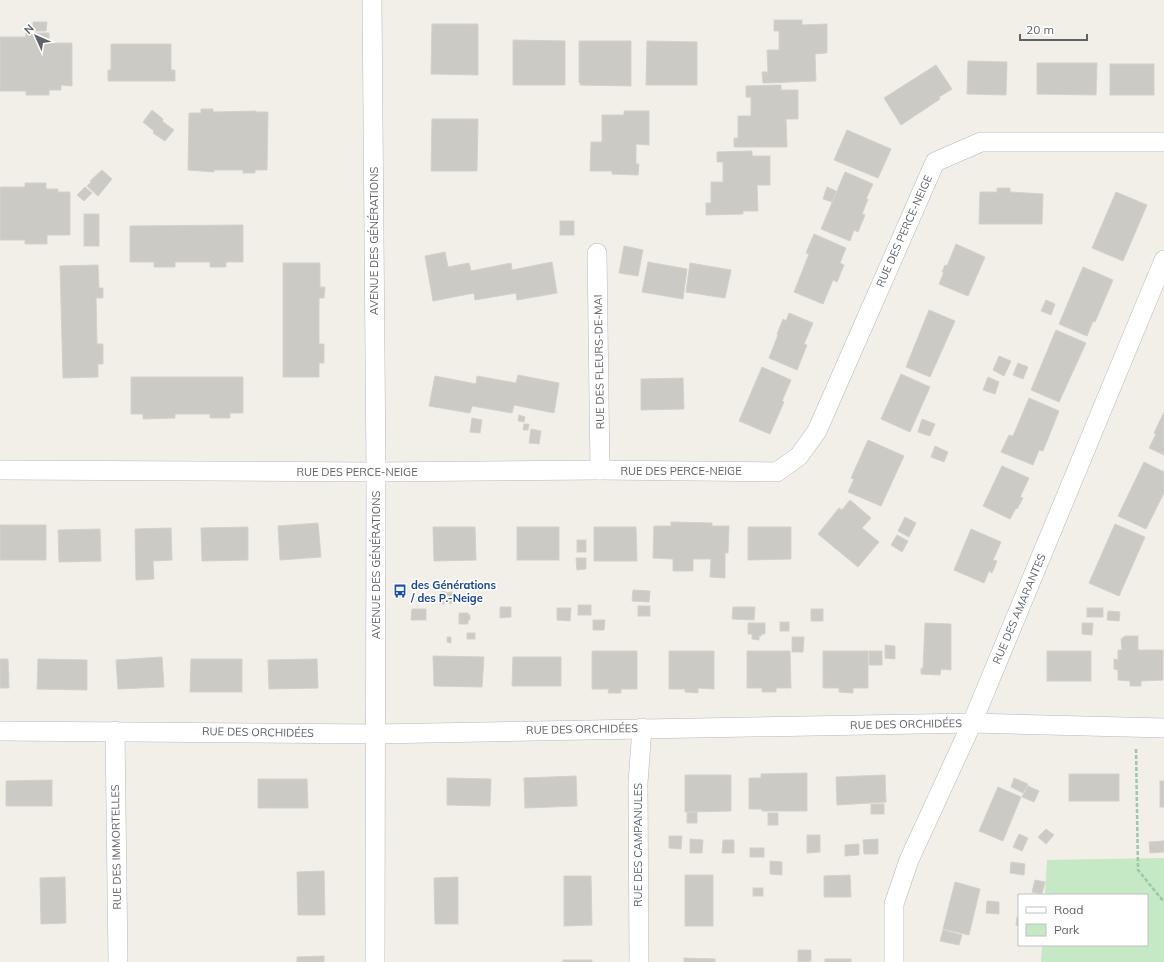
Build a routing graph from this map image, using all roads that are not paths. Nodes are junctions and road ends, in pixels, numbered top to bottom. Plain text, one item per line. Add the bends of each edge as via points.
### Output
1 (372, 0) edge
2 (1164, 142) edge
3 (597, 253) dead end
4 (1164, 260) edge
5 (0, 470) edge
6 (600, 470) junction
7 (376, 472) junction
8 (972, 723) junction
9 (642, 728) junction
10 (1164, 728) edge
11 (0, 731) edge
12 (115, 731) junction
13 (376, 734) junction
14 (118, 962) edge
15 (375, 962) edge
16 (639, 962) edge
17 (894, 962) edge

1 - 7 street, AVENUE DES GÉNÉRATIONS
2 - 6 street, RUE DES PERCE-NEIGE via 982,142 934,162 817,431 799,456 777,472
3 - 6 street, RUE DES FLEURS-DE-MAI
4 - 8 street, RUE DES AMARANTES
5 - 7 street, RUE DES PERCE-NEIGE
6 - 7 street, RUE DES PERCE-NEIGE
7 - 13 street, AVENUE DES GÉNÉRATIONS
8 - 9 street, RUE DES ORCHIDÉES
8 - 10 street, RUE DES ORCHIDÉES
8 - 17 street, RUE DES AMARANTES via 909,860 894,904
9 - 13 street, RUE DES ORCHIDÉES
9 - 16 street, RUE DES CAMPANULES via 638,783
11 - 12 street, RUE DES ORCHIDÉES
12 - 13 street, RUE DES ORCHIDÉES
12 - 14 street, RUE DES IMMORTELLES
13 - 15 street, AVENUE DES GÉNÉRATIONS

